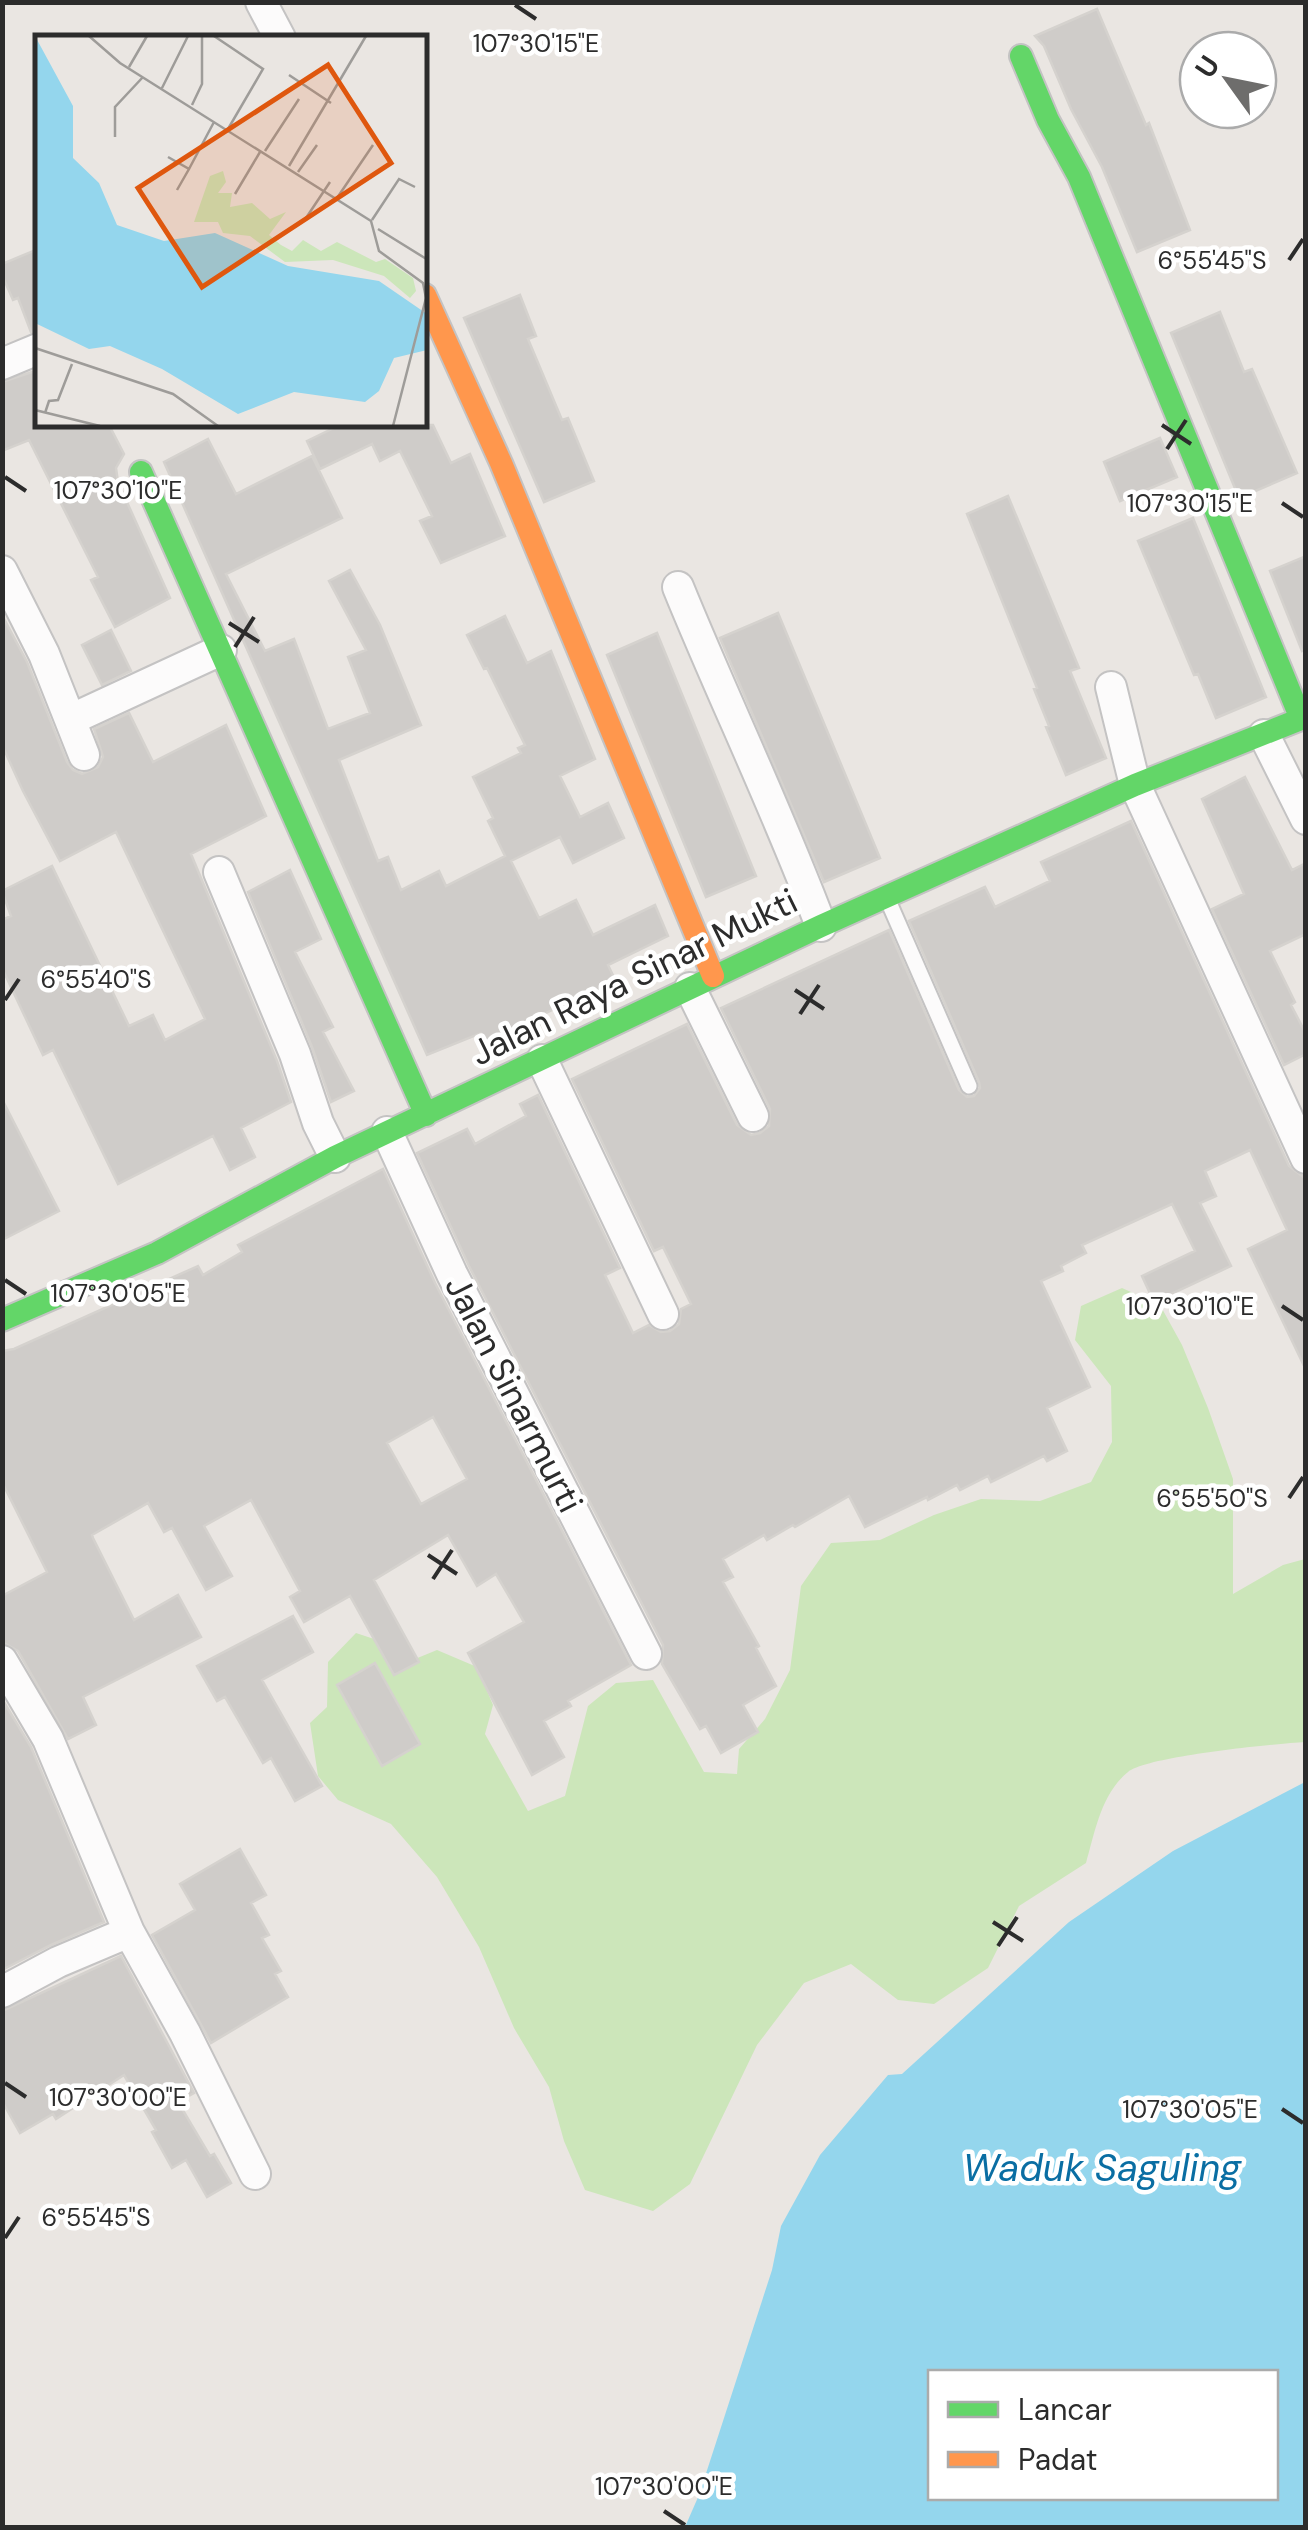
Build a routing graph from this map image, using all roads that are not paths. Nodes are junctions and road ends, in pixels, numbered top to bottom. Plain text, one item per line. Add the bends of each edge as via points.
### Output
1 (260, 2) edge
2 (278, 35) edge
3 (1021, 56) dead end
4 (428, 300) edge
5 (35, 350) edge
6 (2, 364) edge
7 (141, 472) dead end
8 (2, 571) edge
9 (678, 587) dead end
10 (221, 650) junction
11 (1111, 687) dead end
12 (1303, 718) edge
13 (72, 719) junction
14 (1264, 735) junction
15 (84, 755) dead end
16 (1135, 786) junction
17 (1306, 819) edge
18 (219, 872) dead end
19 (886, 897) junction
20 (821, 926) junction
21 (701, 982) junction
22 (542, 1060) junction
23 (969, 1086) dead end
24 (426, 1115) junction
25 (754, 1116) dead end
26 (388, 1132) junction
27 (335, 1157) junction
28 (1306, 1158) edge
29 (664, 1314) dead end
30 (2, 1320) edge
31 (646, 1654) dead end
32 (2, 1661) edge
33 (128, 1932) junction
34 (2, 1992) edge
35 (255, 2174) dead end

1 - 2 street
3 - 12 main road via 1079,176
4 - 21 main road via 507,474 668,874
5 - 6 street
7 - 10 main road
8 - 13 street
9 - 20 street
10 - 13 street
10 - 24 main road
11 - 16 street
12 - 14 main road, Jalan Raya Sinar Mukti
13 - 15 street
14 - 16 main road, Jalan Raya Sinar Mukti
14 - 17 street
16 - 19 main road, Jalan Raya Sinar Mukti
16 - 28 street
18 - 27 street
19 - 20 main road, Jalan Raya Sinar Mukti
19 - 23 lane
20 - 21 main road, Jalan Raya Sinar Mukti
21 - 22 main road, Jalan Raya Sinar Mukti
21 - 25 street
22 - 24 main road, Jalan Raya Sinar Mukti
22 - 29 street
24 - 26 main road, Jalan Raya Sinar Mukti
26 - 27 main road, Jalan Raya Sinar Mukti
26 - 31 street, Jalan Sinarmurti via 452,1274
27 - 30 main road, Jalan Raya Sinar Mukti via 157,1253
32 - 33 street via 48,1740
33 - 34 street
33 - 35 street

